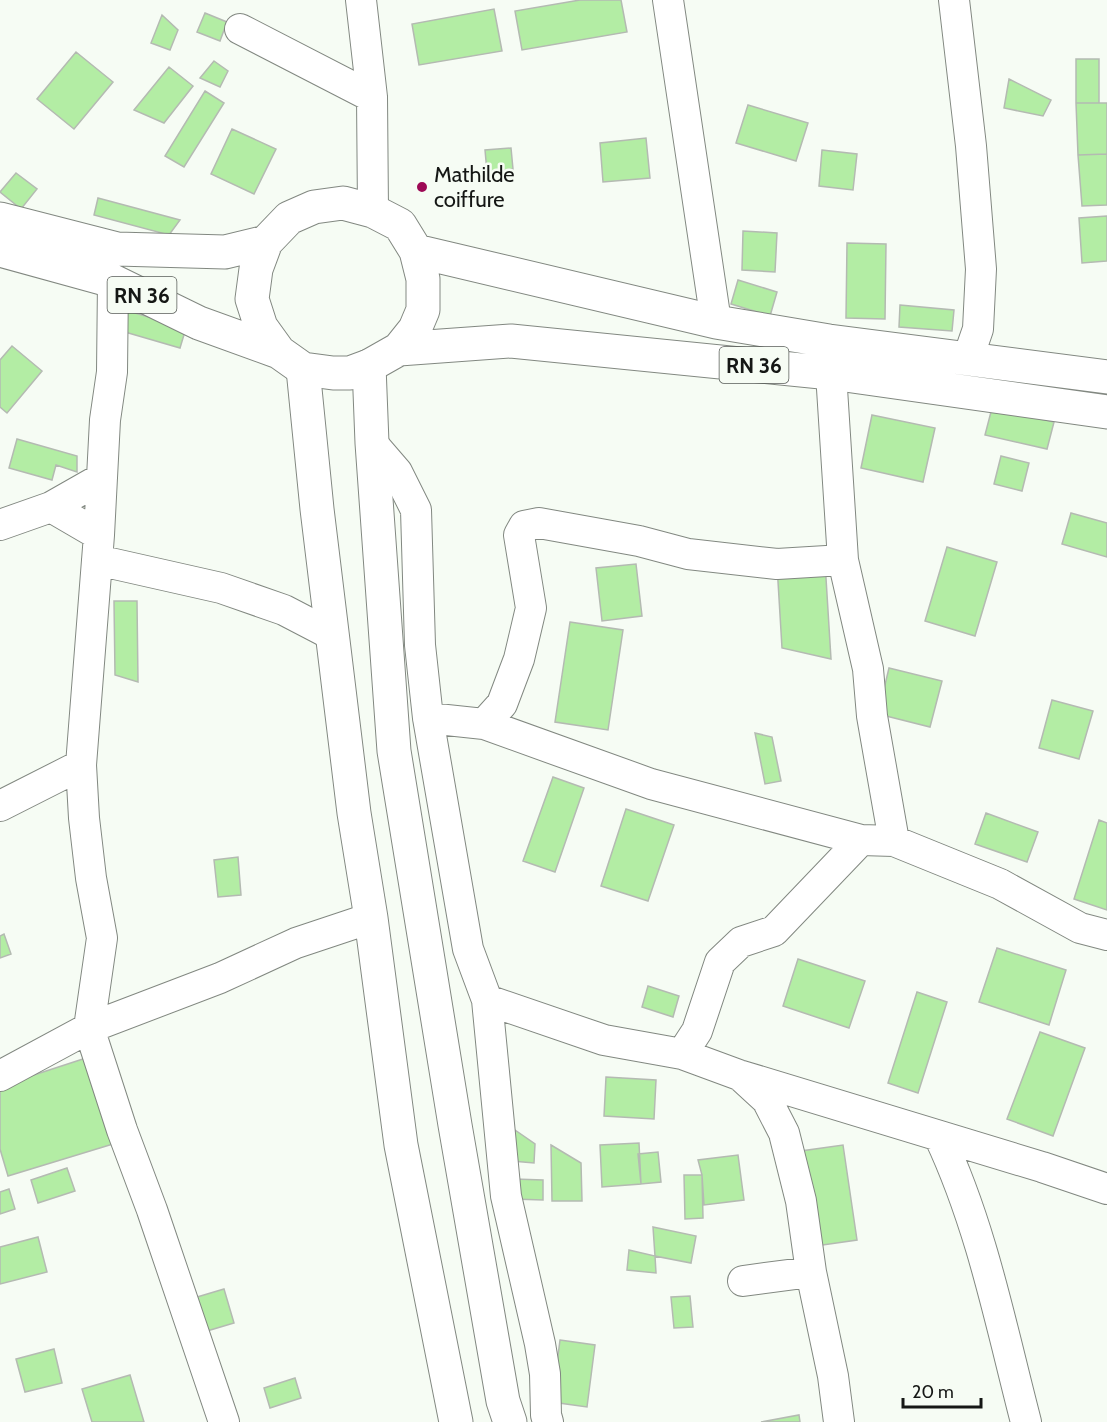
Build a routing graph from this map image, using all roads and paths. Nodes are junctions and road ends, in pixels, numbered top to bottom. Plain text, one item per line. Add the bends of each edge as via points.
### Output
1 (361, 0) edge
2 (668, 0) edge
3 (954, 0) edge
4 (240, 29) dead end
5 (372, 97) junction
6 (373, 211) junction
7 (0, 219) edge
8 (266, 242) junction
9 (0, 250) edge
10 (416, 251) junction
11 (113, 281) junction
12 (716, 322) junction
13 (399, 349) junction
14 (968, 358) junction
15 (291, 360) junction
16 (369, 366) junction
17 (831, 373) junction
18 (1107, 377) edge
19 (1107, 412) edge
20 (372, 443) junction
21 (102, 478) junction
22 (51, 507) junction
23 (0, 525) edge
24 (98, 548) junction
25 (843, 560) junction
26 (332, 635) junction
27 (428, 718) junction
28 (484, 724) junction
29 (81, 765) junction
30 (0, 806) edge
31 (861, 840) junction
32 (894, 841) junction
33 (371, 918) junction
34 (1107, 935) edge
35 (487, 1000) junction
36 (89, 1028) junction
37 (682, 1054) junction
38 (740, 1075) junction
39 (0, 1076) edge
40 (939, 1136) junction
41 (1107, 1189) edge
42 (811, 1272) junction
43 (743, 1281) dead end
44 (224, 1422) edge
45 (456, 1422) edge
46 (510, 1422) edge
47 (548, 1422) edge
48 (839, 1422) edge
49 (1026, 1422) edge

1 - 5 street
2 - 12 street
3 - 14 street via 981,269 978,329
4 - 5 street
5 - 6 street
6 - 8 main road, RN 36 via 343,203 314,207 289,218
6 - 10 main road, RN 36 via 400,225
7 - 8 main road, RN 36 via 117,249 225,252
8 - 15 main road, RN 36 via 256,269 252,299 261,327
9 - 11 main road, RN 36
10 - 12 main road, RN 36
10 - 13 main road, RN 36 via 423,279 423,310 415,329
11 - 15 main road, RN 36 via 199,323
11 - 21 street via 112,372
12 - 14 main road, RN 36 via 829,342
13 - 16 main road, RN 36
13 - 17 main road, RN 36 via 512,341
14 - 18 main road, RN 36
15 - 16 main road, RN 36 via 333,374
15 - 26 main road
16 - 20 main road
17 - 19 main road, RN 36
17 - 25 street
20 - 27 street via 397,472 416,510 420,645
20 - 46 main road via 394,751 457,1136 501,1390
21 - 22 street
21 - 24 street
22 - 23 street
22 - 24 street
24 - 26 street via 284,610
24 - 29 street
25 - 28 street via 777,564 688,554 539,523 524,526 519,535 531,608 519,660 502,704
25 - 32 street via 868,669 872,716
26 - 33 main road
27 - 28 street
27 - 35 street via 468,949
28 - 31 street via 651,784
29 - 30 street
29 - 36 street via 91,878 102,938
31 - 32 street
31 - 37 street via 774,931 741,942 720,962 697,1031
32 - 34 street via 1000,884 1080,928
33 - 36 street via 296,943 220,978
33 - 45 main road via 401,1145
35 - 37 street via 604,1040
35 - 47 street via 506,1196 540,1344
36 - 39 street
36 - 44 street
37 - 38 street
38 - 40 street
38 - 42 street via 767,1100 784,1133 801,1201
40 - 41 street
40 - 49 street via 981,1244
42 - 43 street
42 - 48 street

